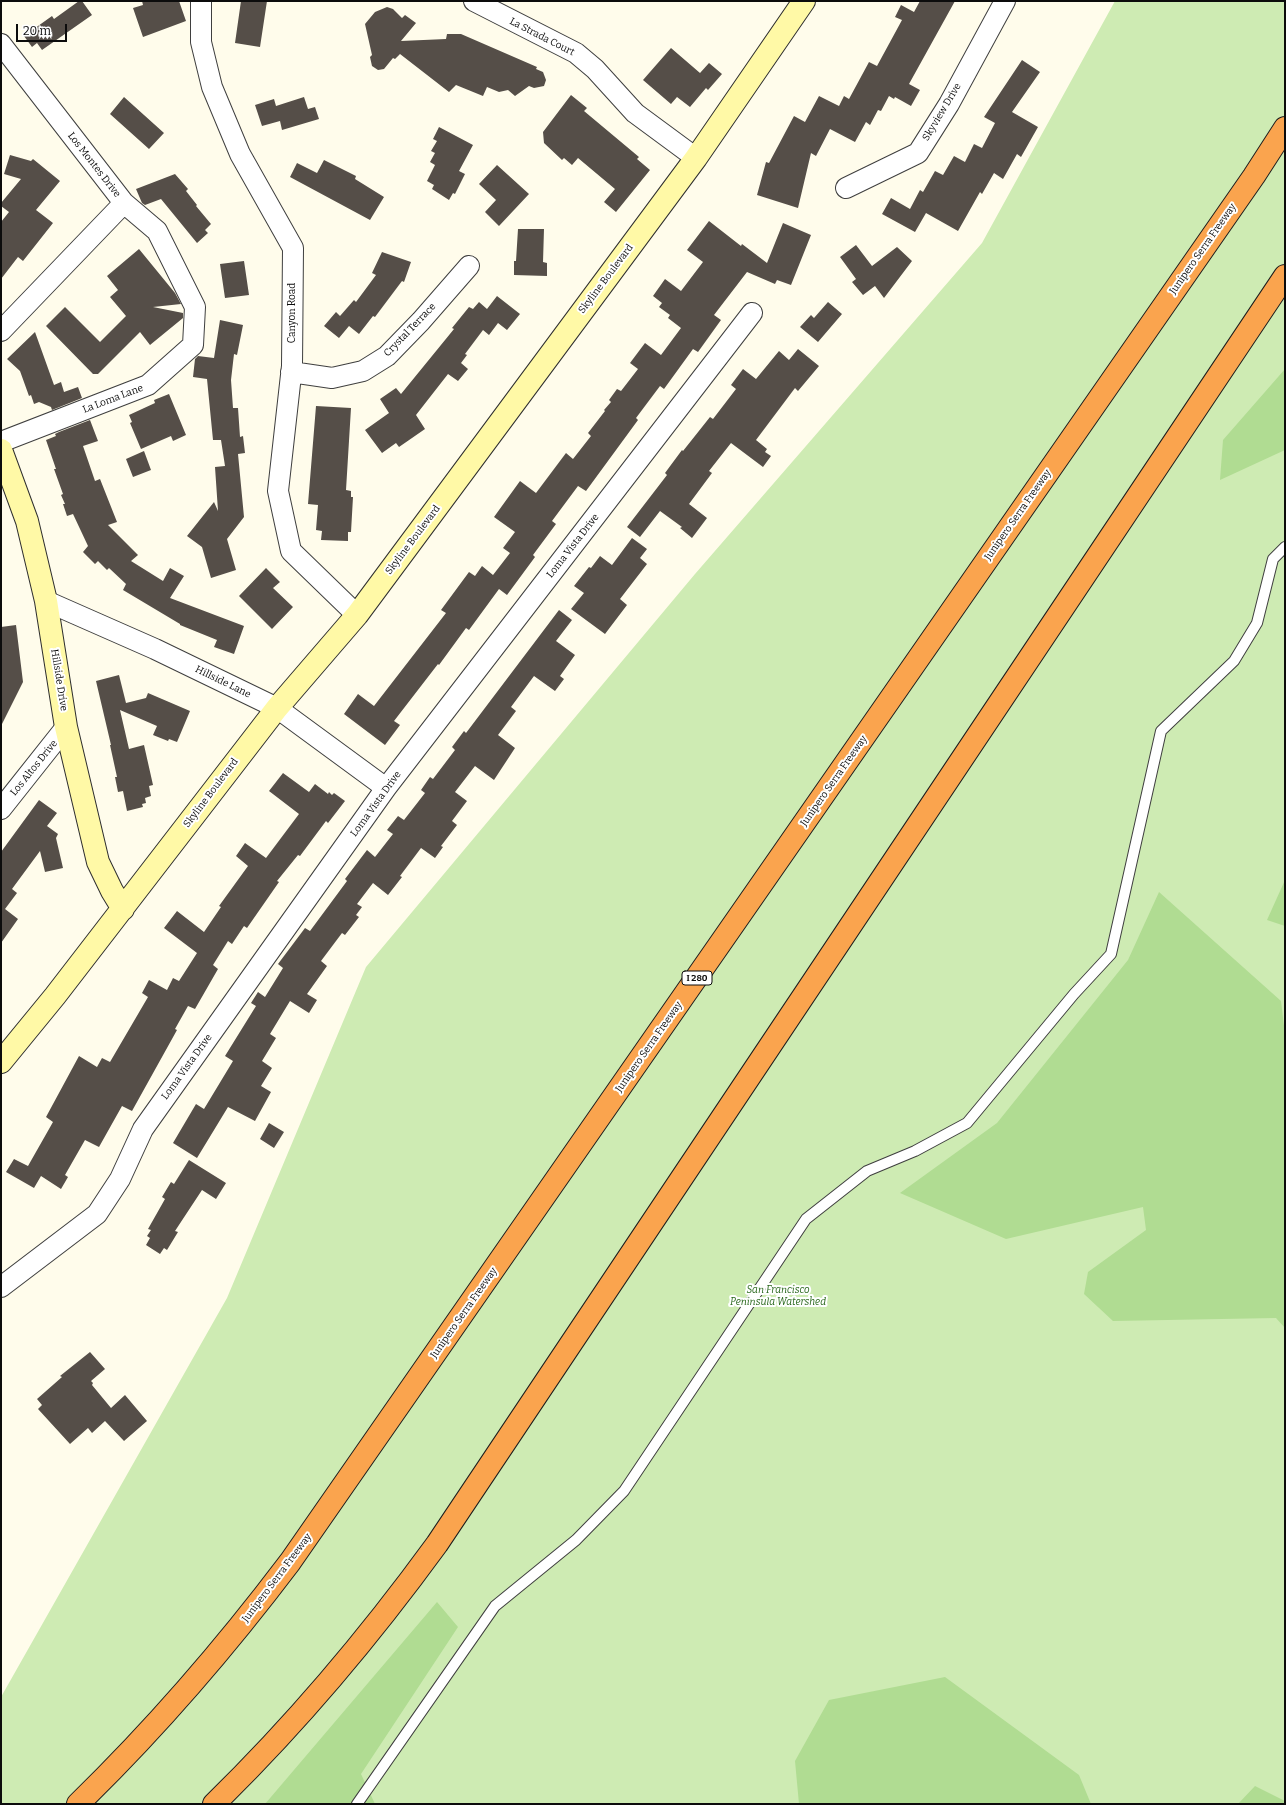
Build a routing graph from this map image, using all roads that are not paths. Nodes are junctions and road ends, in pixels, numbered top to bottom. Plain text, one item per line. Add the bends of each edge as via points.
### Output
1 (201, 1) edge
2 (474, 1) edge
3 (804, 1) edge
4 (1005, 1) edge
5 (1, 44) edge
6 (1285, 128) edge
7 (696, 158) junction
8 (846, 188) dead end
9 (124, 203) junction
10 (469, 266) dead end
11 (1285, 276) edge
12 (752, 314) dead end
13 (1, 331) edge
14 (291, 372) junction
15 (1, 442) edge
16 (1, 450) edge
17 (1285, 547) edge
18 (46, 601) junction
19 (357, 615) junction
20 (277, 708) junction
21 (66, 727) junction
22 (386, 788) junction
23 (1, 809) edge
24 (123, 909) junction
25 (1, 1062) edge
26 (1, 1287) edge
27 (78, 1804) edge
28 (214, 1804) edge
29 (357, 1804) edge

1 - 14 street, Canyon Road via 200,42 212,86 240,154 293,248
2 - 7 street, La Strada Court via 576,53 595,69 635,113
3 - 7 main road, Skyline Boulevard
4 - 8 street, Skyview Drive via 949,104 918,152
5 - 9 street, Los Montes Drive
6 - 27 highway, Junipero Serra Freeway / I 280 via 290,1562 196,1679 121,1762
7 - 19 main road, Skyline Boulevard
9 - 13 street, Los Montes Drive
9 - 15 street, La Loma Lane via 157,231 195,307 192,345 148,385
10 - 14 street, Crystal Terrace via 387,356 363,371 332,378
11 - 28 highway via 441,1538 392,1604 321,1690
12 - 22 street, Loma Vista Drive
14 - 19 street, Canyon Road via 278,491 291,551
16 - 18 main road, Hillside Drive via 27,521
17 - 29 lane via 1273,558 1257,623 1234,661 1161,731 1111,954 1074,994 967,1123 915,1151 867,1171 806,1219 624,1491 576,1540 495,1606
18 - 20 street, Hillside Lane via 155,649
18 - 21 main road, Hillside Drive
19 - 20 main road, Skyline Boulevard
20 - 22 street, Hillside Lane
20 - 24 main road, Skyline Boulevard
21 - 23 street, Los Altos Drive
21 - 24 main road, Hillside Drive via 98,862
22 - 26 street, Loma Vista Drive via 143,1129 120,1178 97,1214
24 - 25 main road, Skyline Boulevard

